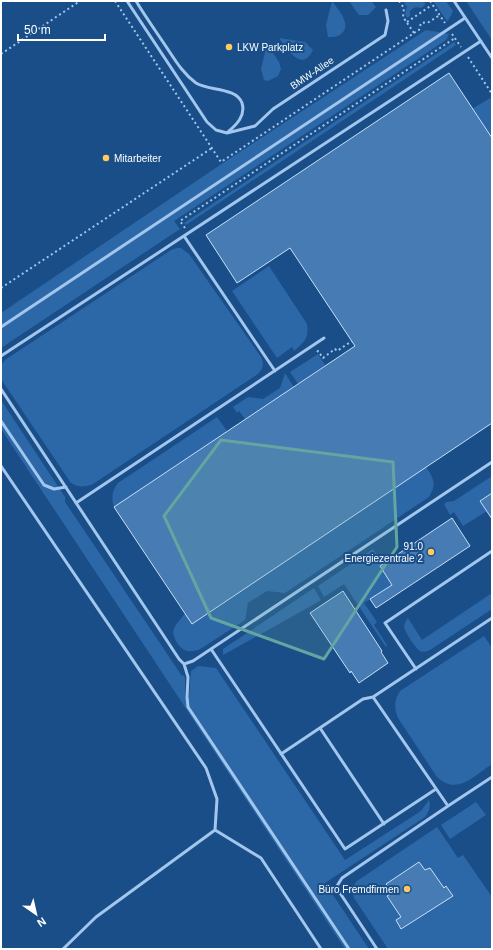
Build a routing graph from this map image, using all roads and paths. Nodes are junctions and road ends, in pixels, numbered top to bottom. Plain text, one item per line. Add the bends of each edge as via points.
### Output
1 (80, 1) edge
2 (115, 1) edge
3 (127, 1) edge
4 (136, 1) edge
5 (399, 1) edge
6 (454, 1) edge
7 (433, 5) dead end
8 (386, 10) dead end
9 (440, 15) dead end
10 (465, 18) junction
11 (407, 22) junction
12 (414, 33) junction
13 (455, 38) dead end
14 (481, 41) junction
15 (1, 54) edge
16 (492, 58) edge
17 (227, 133) junction
18 (212, 148) junction
19 (188, 233) junction
20 (184, 236) junction
21 (1, 288) edge
22 (1, 327) edge
23 (324, 338) dead end
24 (352, 341) dead end
25 (1, 356) edge
26 (312, 356) dead end
27 (275, 371) junction
28 (1, 389) edge
29 (1, 421) edge
30 (492, 462) edge
31 (1, 466) edge
32 (66, 487) junction
33 (76, 503) junction
34 (492, 551) edge
35 (492, 618) edge
36 (211, 648) junction
37 (184, 664) junction
38 (416, 669) junction
39 (373, 697) junction
40 (320, 728) junction
41 (282, 754) junction
42 (492, 777) edge
43 (436, 789) junction
44 (448, 806) junction
45 (384, 824) junction
46 (215, 830) junction
47 (63, 949) edge
48 (321, 949) edge
49 (349, 949) edge
50 (377, 949) edge

1 - 15 path
2 - 18 path
3 - 17 lane via 207,122 216,130
4 - 17 lane via 187,76 197,84 232,92 242,102 242,113 238,123
5 - 11 path via 404,8 403,17
6 - 10 lane
7 - 11 path
8 - 17 lane, BMW-Allee via 388,21 385,34 272,109 255,126
9 - 12 path via 429,22 421,23 419,30
10 - 14 lane
10 - 22 lane
11 - 12 path
12 - 18 path via 221,162
13 - 19 path via 180,221
14 - 16 lane
14 - 19 lane
18 - 21 path
19 - 20 lane
20 - 25 lane
20 - 27 lane
23 - 27 lane
24 - 26 path via 323,358 318,351
27 - 33 lane
28 - 32 lane
29 - 32 lane via 44,485 54,488
30 - 36 lane
31 - 46 lane via 206,768 217,799
32 - 33 lane
33 - 37 lane
34 - 38 lane via 385,623
35 - 38 lane
36 - 37 lane via 193,661
36 - 41 lane
37 - 49 lane via 188,677 188,707
38 - 39 lane
39 - 40 lane via 363,699
39 - 43 lane
40 - 41 lane
40 - 45 lane
41 - 45 lane via 345,850
42 - 44 lane
43 - 44 lane
43 - 45 lane
44 - 50 lane via 342,878 337,886
46 - 47 lane via 96,917
46 - 48 lane via 262,858

